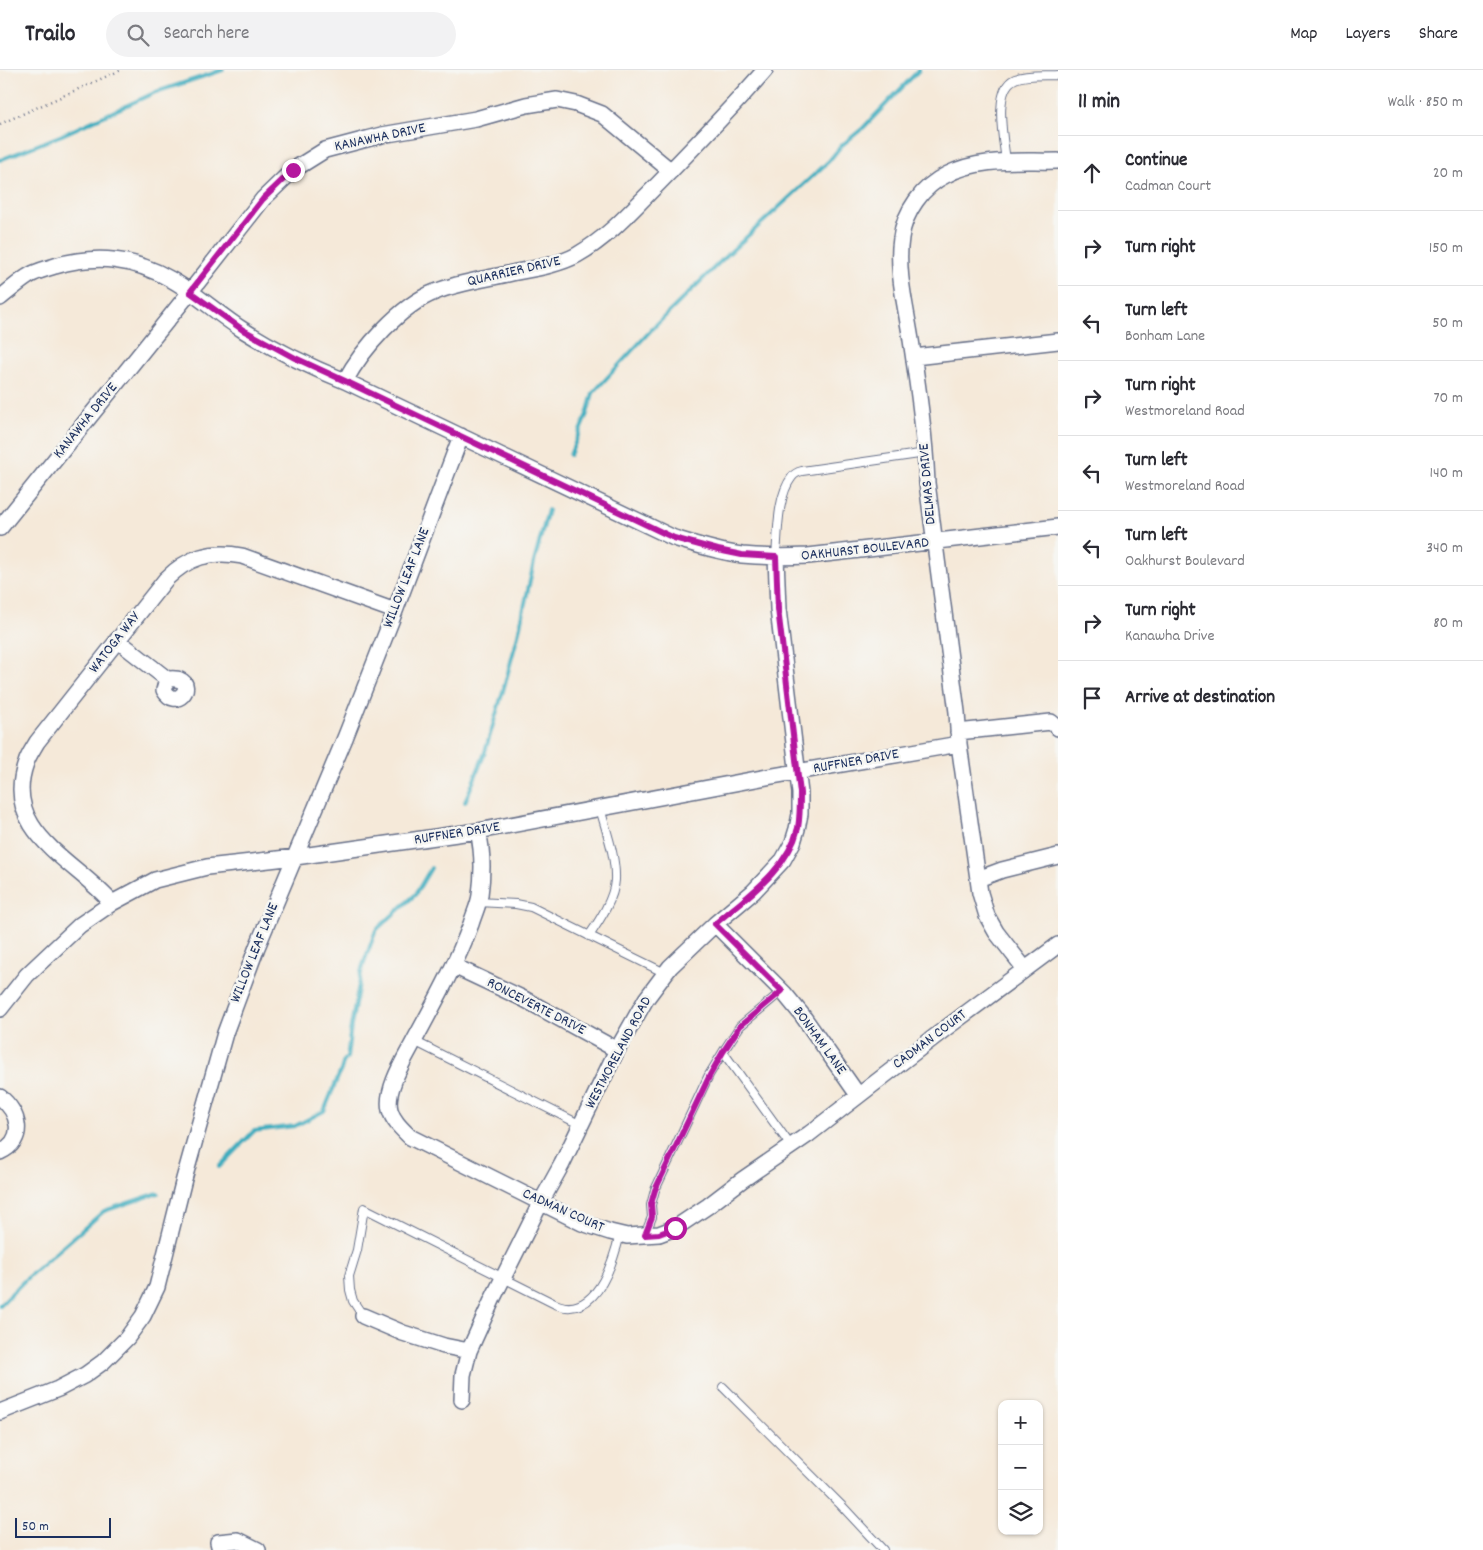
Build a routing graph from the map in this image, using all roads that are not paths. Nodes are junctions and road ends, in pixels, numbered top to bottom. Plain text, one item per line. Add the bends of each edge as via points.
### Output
1 (765, 70) edge
2 (1058, 75) edge
3 (1058, 161) edge
4 (1006, 162) junction
5 (671, 171) junction
6 (190, 292) junction
7 (0, 298) edge
8 (1058, 341) edge
9 (914, 357) junction
10 (345, 381) junction
11 (460, 436) junction
12 (926, 453) junction
13 (1058, 527) edge
14 (0, 528) edge
15 (934, 543) junction
16 (776, 557) junction
17 (395, 611) junction
18 (117, 640) junction
19 (167, 679) dead end
20 (1058, 728) edge
21 (958, 738) junction
22 (797, 772) junction
23 (600, 808) junction
24 (478, 830) junction
25 (1058, 856) edge
26 (294, 857) junction
27 (978, 879) junction
28 (478, 902) junction
29 (112, 903) junction
30 (715, 924) junction
31 (589, 936) junction
32 (1058, 945) edge
33 (454, 966) junction
34 (1025, 969) junction
35 (665, 973) junction
36 (782, 991) junction
37 (0, 1009) edge
38 (414, 1041) junction
39 (617, 1050) junction
40 (723, 1052) junction
41 (858, 1095) junction
42 (0, 1097) edge
43 (581, 1125) junction
44 (791, 1146) junction
45 (0, 1152) edge
46 (541, 1202) junction
47 (620, 1234) junction
48 (645, 1235) junction
49 (503, 1278) junction
50 (363, 1316) joint
51 (469, 1351) junction
52 (723, 1387) dead end
53 (462, 1400) dead end
54 (0, 1412) edge
55 (219, 1546) edge
56 (258, 1550) edge
57 (883, 1550) edge

1 - 5 street, QUARRIER DRIVE
2 - 4 lane via 1024,77 1007,85 1001,109
3 - 4 street, DELMAS DRIVE
4 - 9 street, DELMAS DRIVE via 991,162 945,175 924,191 905,221 900,255
5 - 6 street, KANAWHA DRIVE via 602,114 558,100 526,104 476,119 382,135 324,150 293,170 263,199
5 - 10 street, QUARRIER DRIVE via 618,225 575,256 546,266 451,286 417,300 393,320 364,352
6 - 7 street, OAKHURST BOULEVARD via 151,269 130,262 87,259 28,276
6 - 10 street, OAKHURST BOULEVARD via 243,330
6 - 14 street, KANAWHA DRIVE
8 - 9 street
9 - 12 street, DELMAS DRIVE
10 - 11 street, OAKHURST BOULEVARD
11 - 16 street, OAKHURST BOULEVARD via 674,538 742,555
11 - 17 street, WILLOW LEAF LANE
12 - 15 street, DELMAS DRIVE
12 - 16 lane via 793,475 784,491
13 - 15 street, OAKHURST BOULEVARD
15 - 16 street, OAKHURST BOULEVARD
15 - 21 street, DELMAS DRIVE
16 - 22 street, WESTMORELAND ROAD via 778,609
17 - 18 street, WATOGA WAY via 242,556 218,554 196,559 176,569
17 - 26 street, WILLOW LEAF LANE via 346,738
18 - 19 street
18 - 29 street, WATOGA WAY via 37,742 26,760 21,793 27,816 39,837
20 - 21 street, RUFFNER DRIVE via 1051,722
21 - 22 street, RUFFNER DRIVE
21 - 27 street, DELMAS DRIVE
22 - 23 street, RUFFNER DRIVE
22 - 30 street, WESTMORELAND ROAD via 800,814 798,829 788,851 765,880
23 - 24 street, RUFFNER DRIVE
23 - 31 lane via 614,862 615,882 602,917
24 - 26 street, RUFFNER DRIVE
24 - 28 street, CADMAN COURT via 483,860
25 - 27 street
26 - 29 street, RUFFNER DRIVE via 207,867 156,880
26 - 54 street, WILLOW LEAF LANE via 224,1033 157,1287 143,1316 128,1338 85,1375
27 - 34 street, DELMAS DRIVE via 987,916
28 - 31 lane via 531,907
28 - 33 street, CADMAN COURT
29 - 37 street, RUFFNER DRIVE via 65,938 27,975
30 - 35 street, WESTMORELAND ROAD
30 - 36 street, BONHAM LANE
31 - 35 lane
32 - 34 street, CADMAN COURT
33 - 38 street, CADMAN COURT
33 - 39 street, RONCEVERTE DRIVE via 524,999
34 - 41 street, CADMAN COURT
35 - 39 street, WESTMORELAND ROAD
36 - 40 lane via 740,1026
36 - 41 street, BONHAM LANE
38 - 43 lane
38 - 46 street, CADMAN COURT via 391,1091 390,1109 396,1124 410,1137
39 - 43 street, WESTMORELAND ROAD
40 - 44 lane
40 - 48 lane via 655,1190 652,1217
41 - 44 street, CADMAN COURT
42 - 45 street via 11,1107 18,1123 13,1141
43 - 46 street, WESTMORELAND ROAD
44 - 48 street, CADMAN COURT via 675,1228
46 - 47 street, CADMAN COURT via 582,1223
46 - 49 street, WESTMORELAND ROAD
47 - 48 street, CADMAN COURT
47 - 49 lane via 615,1256 603,1281 595,1294 578,1306 555,1304
49 - 50 lane via 364,1208 349,1276 352,1296
49 - 51 street, WESTMORELAND ROAD
50 - 51 street via 403,1333
51 - 53 street, WESTMORELAND ROAD via 463,1375
52 - 57 lane
55 - 56 street via 238,1540

